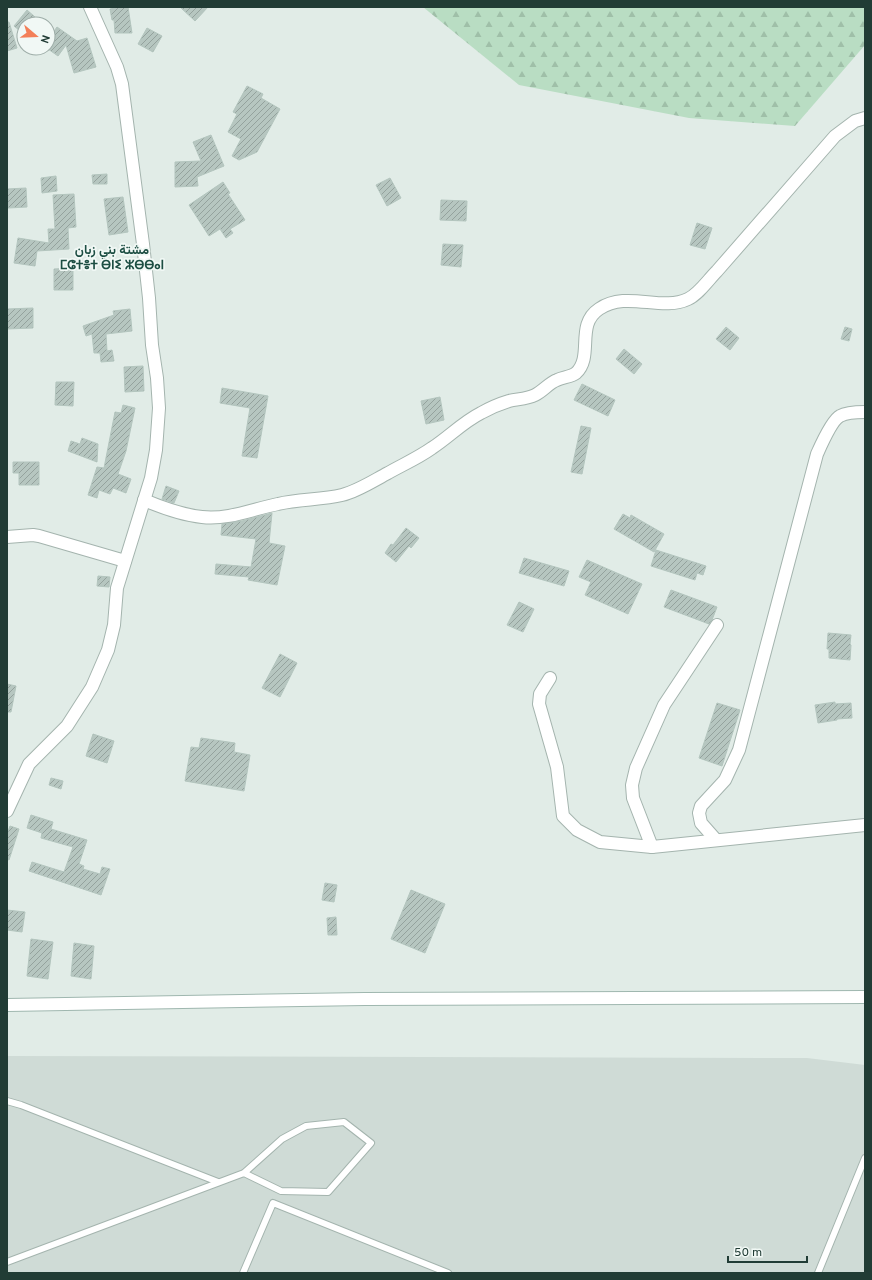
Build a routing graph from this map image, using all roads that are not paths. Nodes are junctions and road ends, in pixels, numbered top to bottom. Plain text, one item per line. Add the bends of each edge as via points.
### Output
1 (90, 7) edge
2 (865, 118) edge
3 (865, 412) edge
4 (144, 500) junction
5 (7, 536) edge
6 (125, 561) junction
7 (717, 624) dead end
8 (550, 678) dead end
9 (7, 811) edge
10 (865, 825) edge
11 (716, 840) junction
12 (652, 847) junction
13 (865, 997) edge
14 (7, 1005) edge
15 (7, 1101) edge
16 (865, 1158) edge
17 (244, 1173) junction
18 (218, 1182) junction
19 (7, 1262) edge
20 (243, 1273) edge
21 (448, 1273) edge
22 (818, 1273) edge

1 - 4 street via 122,84 149,290 159,408 156,450
2 - 4 street via 855,121 835,136 721,266 688,299 666,303 630,300 614,302 600,308 590,316 587,323 583,362 577,372 557,380 536,395 508,401 480,413 432,448 378,479 336,496 277,504 221,517 202,517 163,508
3 - 11 street via 839,416 830,427 817,454 739,750 725,780 701,806 699,813 701,823
4 - 6 street
5 - 6 street via 39,536
6 - 9 street via 117,588 114,625 108,650 92,688 67,726 29,764
7 - 12 street via 664,705 636,768 632,785 633,798
8 - 12 street via 540,694 539,704 557,767 563,816 577,830 600,842
10 - 11 street
11 - 12 street
13 - 14 street via 365,999
15 - 18 lane
16 - 22 lane
17 - 17 lane via 281,1191 328,1192 371,1143 344,1122 306,1126 282,1139
17 - 18 lane
18 - 19 lane
20 - 21 lane via 272,1203

